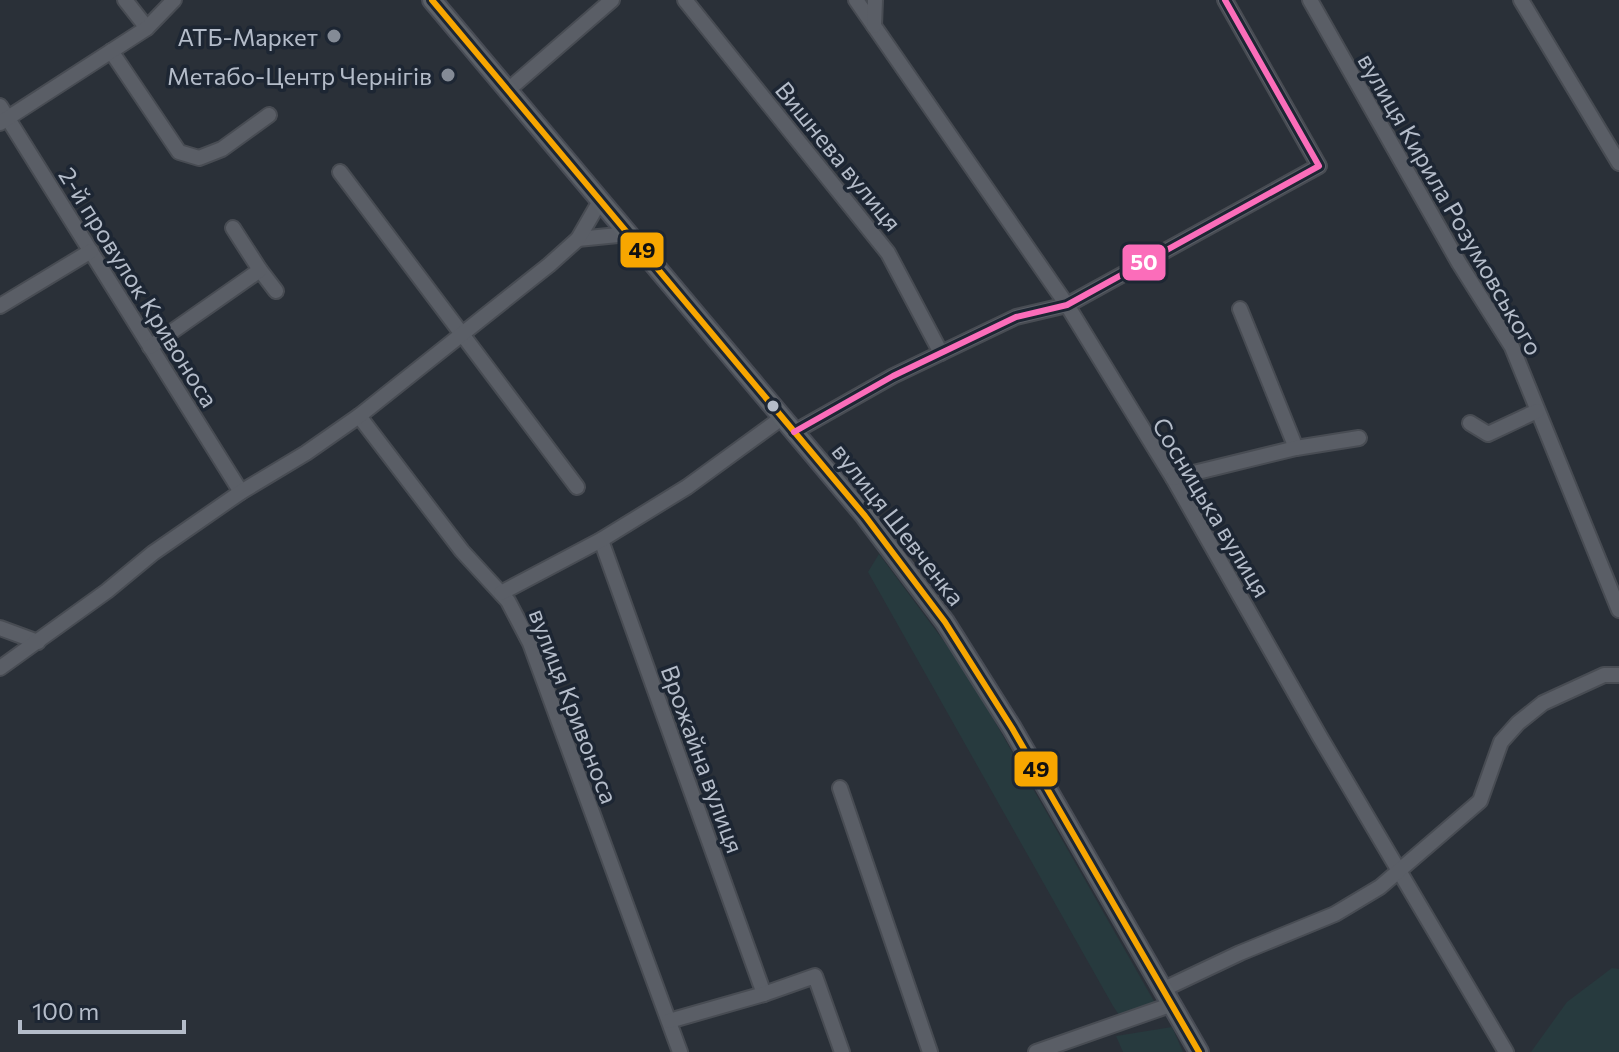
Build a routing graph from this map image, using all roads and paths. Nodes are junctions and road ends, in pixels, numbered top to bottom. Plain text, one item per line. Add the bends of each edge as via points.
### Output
1 (125, 0) edge
2 (174, 0) edge
3 (432, 0) edge
4 (612, 0) edge
5 (685, 0) edge
6 (856, 0) edge
7 (875, 0) edge
8 (1225, 0) edge
9 (1310, 0) edge
10 (1521, 0) edge
11 (874, 26) junction
12 (147, 28) junction
13 (111, 51) junction
14 (507, 91) junction
15 (269, 115) dead end
16 (3, 116) edge
17 (1619, 163) edge
18 (340, 172) dead end
19 (600, 201) junction
20 (233, 228) dead end
21 (628, 234) junction
22 (578, 239) junction
23 (91, 251) junction
24 (260, 270) junction
25 (276, 291) dead end
26 (1067, 305) junction
27 (0, 306) edge
28 (1240, 309) dead end
29 (461, 334) junction
30 (150, 347) junction
31 (941, 353) junction
32 (1537, 411) junction
33 (359, 416) junction
34 (1470, 423) dead end
35 (788, 424) junction
36 (1359, 438) dead end
37 (1296, 448) junction
38 (1173, 478) junction
39 (577, 487) dead end
40 (241, 492) junction
41 (601, 540) junction
42 (501, 593) junction
43 (1619, 610) edge
44 (0, 628) edge
45 (38, 642) junction
46 (0, 668) edge
47 (1619, 675) edge
48 (840, 788) dead end
49 (1399, 871) junction
50 (764, 994) junction
51 (1169, 996) junction
52 (669, 1021) junction
53 (680, 1052) edge
54 (842, 1052) edge
55 (930, 1052) edge
56 (1036, 1052) edge
57 (1199, 1052) edge
58 (1506, 1052) edge

1 - 12 street
2 - 12 street
3 - 14 main road, вулиця Шевченка
4 - 14 street
5 - 31 street, Вишнева вулиця via 888,253
6 - 11 street, Сосницька вулиця
7 - 11 street
8 - 26 street via 1319,166
9 - 32 street, вулиця Кирила Розумовського via 1512,347
10 - 17 street
11 - 26 street, Сосницька вулиця
12 - 13 street
13 - 15 street via 179,152 199,158 222,149
13 - 16 street
14 - 19 main road, вулиця Шевченка
16 - 23 street, 2-й провулок Кривоноса
18 - 29 street
19 - 21 main road, вулиця Шевченка
19 - 22 street
20 - 24 street
21 - 22 street
21 - 35 main road, вулиця Шевченка
22 - 29 street
23 - 27 street
23 - 30 street, 2-й провулок Кривоноса
24 - 25 street
24 - 30 street
26 - 31 street via 1016,317
26 - 38 street, Сосницька вулиця
28 - 37 street
29 - 33 street
29 - 39 street
30 - 40 street, 2-й провулок Кривоноса
31 - 35 street
32 - 34 street via 1488,434
32 - 43 street, вулиця Кирила Розумовського
33 - 40 street
33 - 42 street, вулиця Кривоноса via 462,551
35 - 41 street
35 - 51 main road, вулиця Шевченка via 945,622
36 - 37 street
37 - 38 street
38 - 49 street, Сосницька вулиця
40 - 45 street
41 - 42 street
41 - 50 street, Врожайна вулиця
42 - 52 street, вулиця Кривоноса via 530,643
44 - 45 street
45 - 46 street
47 - 49 street via 1604,675 1543,703 1518,723 1501,742 1480,801
48 - 55 street
49 - 51 street via 1335,914 1240,953
49 - 58 street, Сосницька вулиця
50 - 52 street
50 - 54 street via 815,976
51 - 56 street
51 - 57 main road, вулиця Шевченка
52 - 53 street, вулиця Кривоноса

